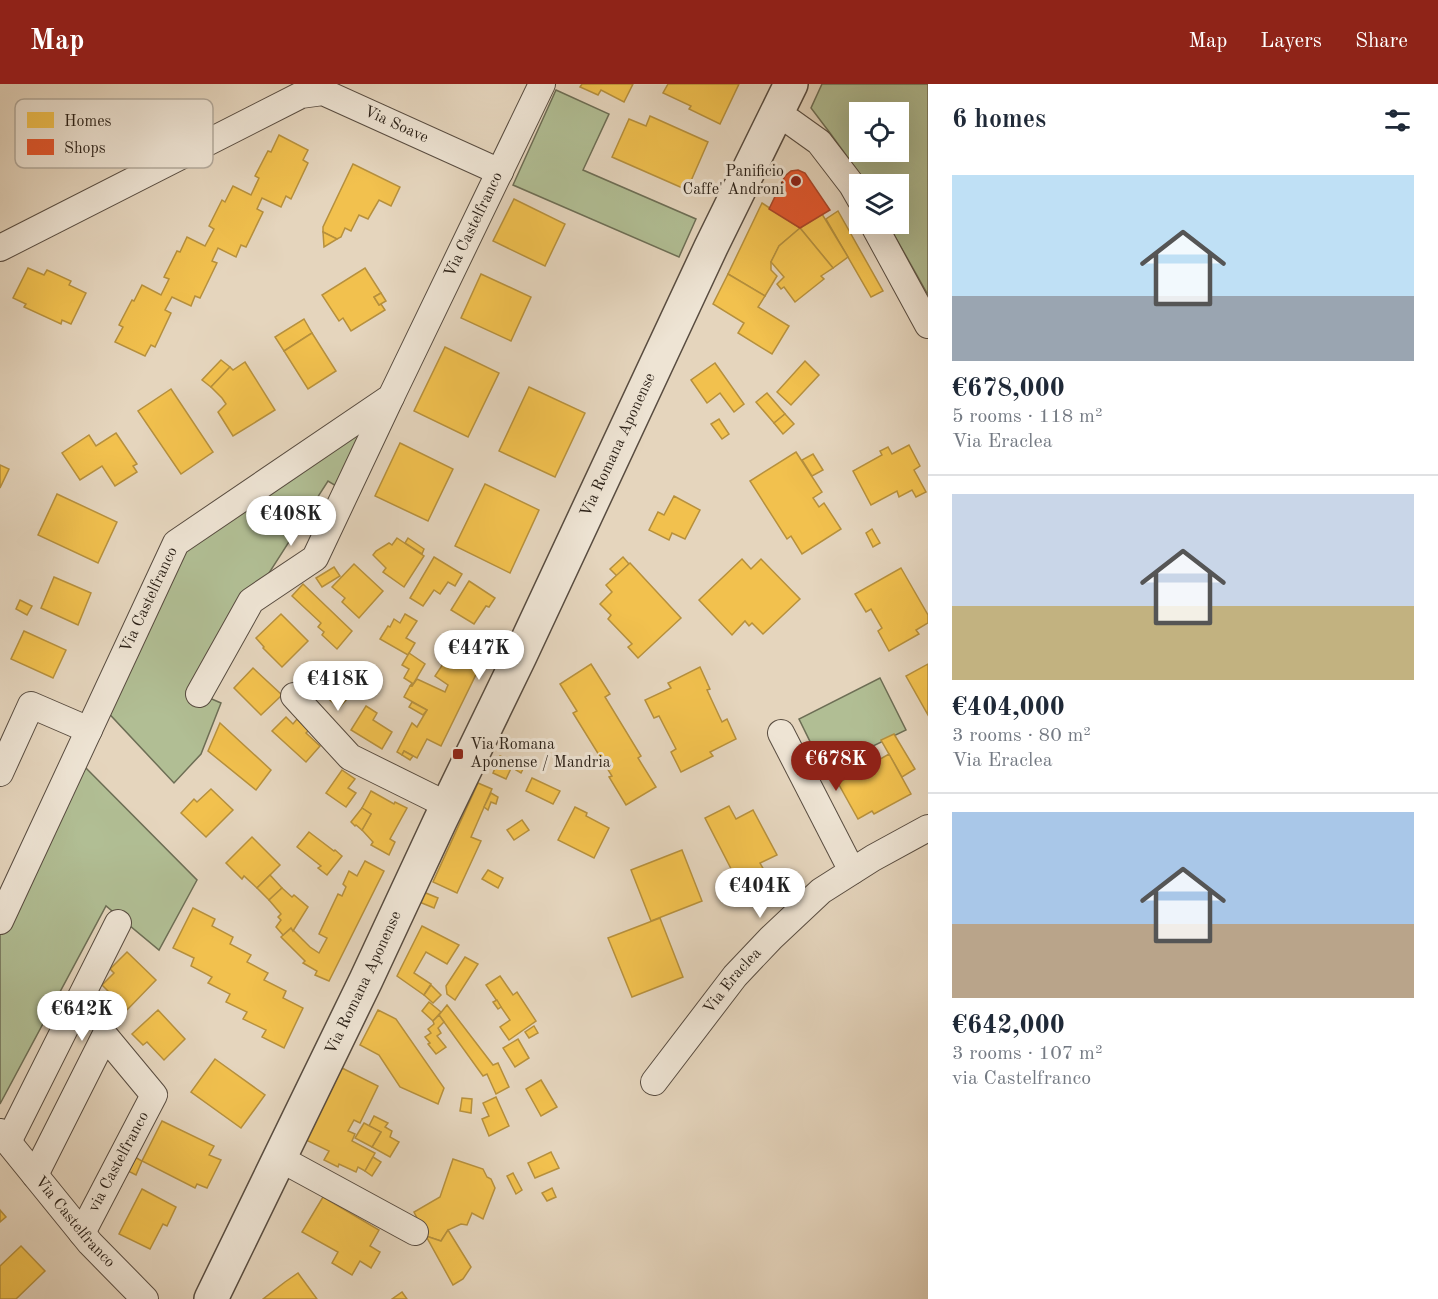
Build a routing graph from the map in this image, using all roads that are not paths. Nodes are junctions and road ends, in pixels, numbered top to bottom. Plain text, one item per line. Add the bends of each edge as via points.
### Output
1 (542, 84) edge
2 (791, 84) edge
3 (774, 115) junction
4 (213, 140) edge
5 (157, 168) edge
6 (500, 172) junction
7 (849, 181) edge
8 (878, 234) edge
9 (0, 248) edge
10 (928, 325) edge
11 (391, 397) junction
12 (200, 694) dead end
13 (294, 696) dead end
14 (89, 730) junction
15 (782, 733) dead end
16 (0, 773) edge
17 (447, 805) junction
18 (928, 828) edge
19 (852, 871) junction
20 (0, 921) edge
21 (118, 923) dead end
22 (76, 1005) junction
23 (105, 1036) junction
24 (654, 1082) dead end
25 (4, 1137) edge
26 (278, 1159) junction
27 (35, 1175) junction
28 (415, 1232) dead end
29 (82, 1233) junction
30 (145, 1299) edge
31 (211, 1299) edge

1 - 6 street, Via Castelfranco
2 - 3 street, Via Romana Aponense
3 - 7 street via 819,142
3 - 17 street, Via Romana Aponense
4 - 6 street, Via Soave via 301,95 322,92
5 - 9 street, Via Soave
6 - 11 street, Via Castelfranco
8 - 10 street
11 - 12 street, Via Castelfranco via 315,558 251,601
11 - 14 street, Via Castelfranco via 176,543
13 - 17 street via 350,757
14 - 16 street via 31,705
14 - 20 street, Via Castelfranco
15 - 19 street
17 - 26 street, Via Romana Aponense
18 - 19 street, Via Eraclea
19 - 24 street, Via Eraclea via 821,891 735,976
21 - 22 street, Via Castelfranco
22 - 23 street, via Castelfranco
22 - 25 street, Via Castelfranco
23 - 27 street, via Castelfranco
23 - 29 street, via Castelfranco via 154,1095
25 - 27 street, Via Castelfranco
26 - 28 street
26 - 31 street, Via Romana Aponense
27 - 29 street, Via Castelfranco
29 - 30 street, Via Castelfranco

